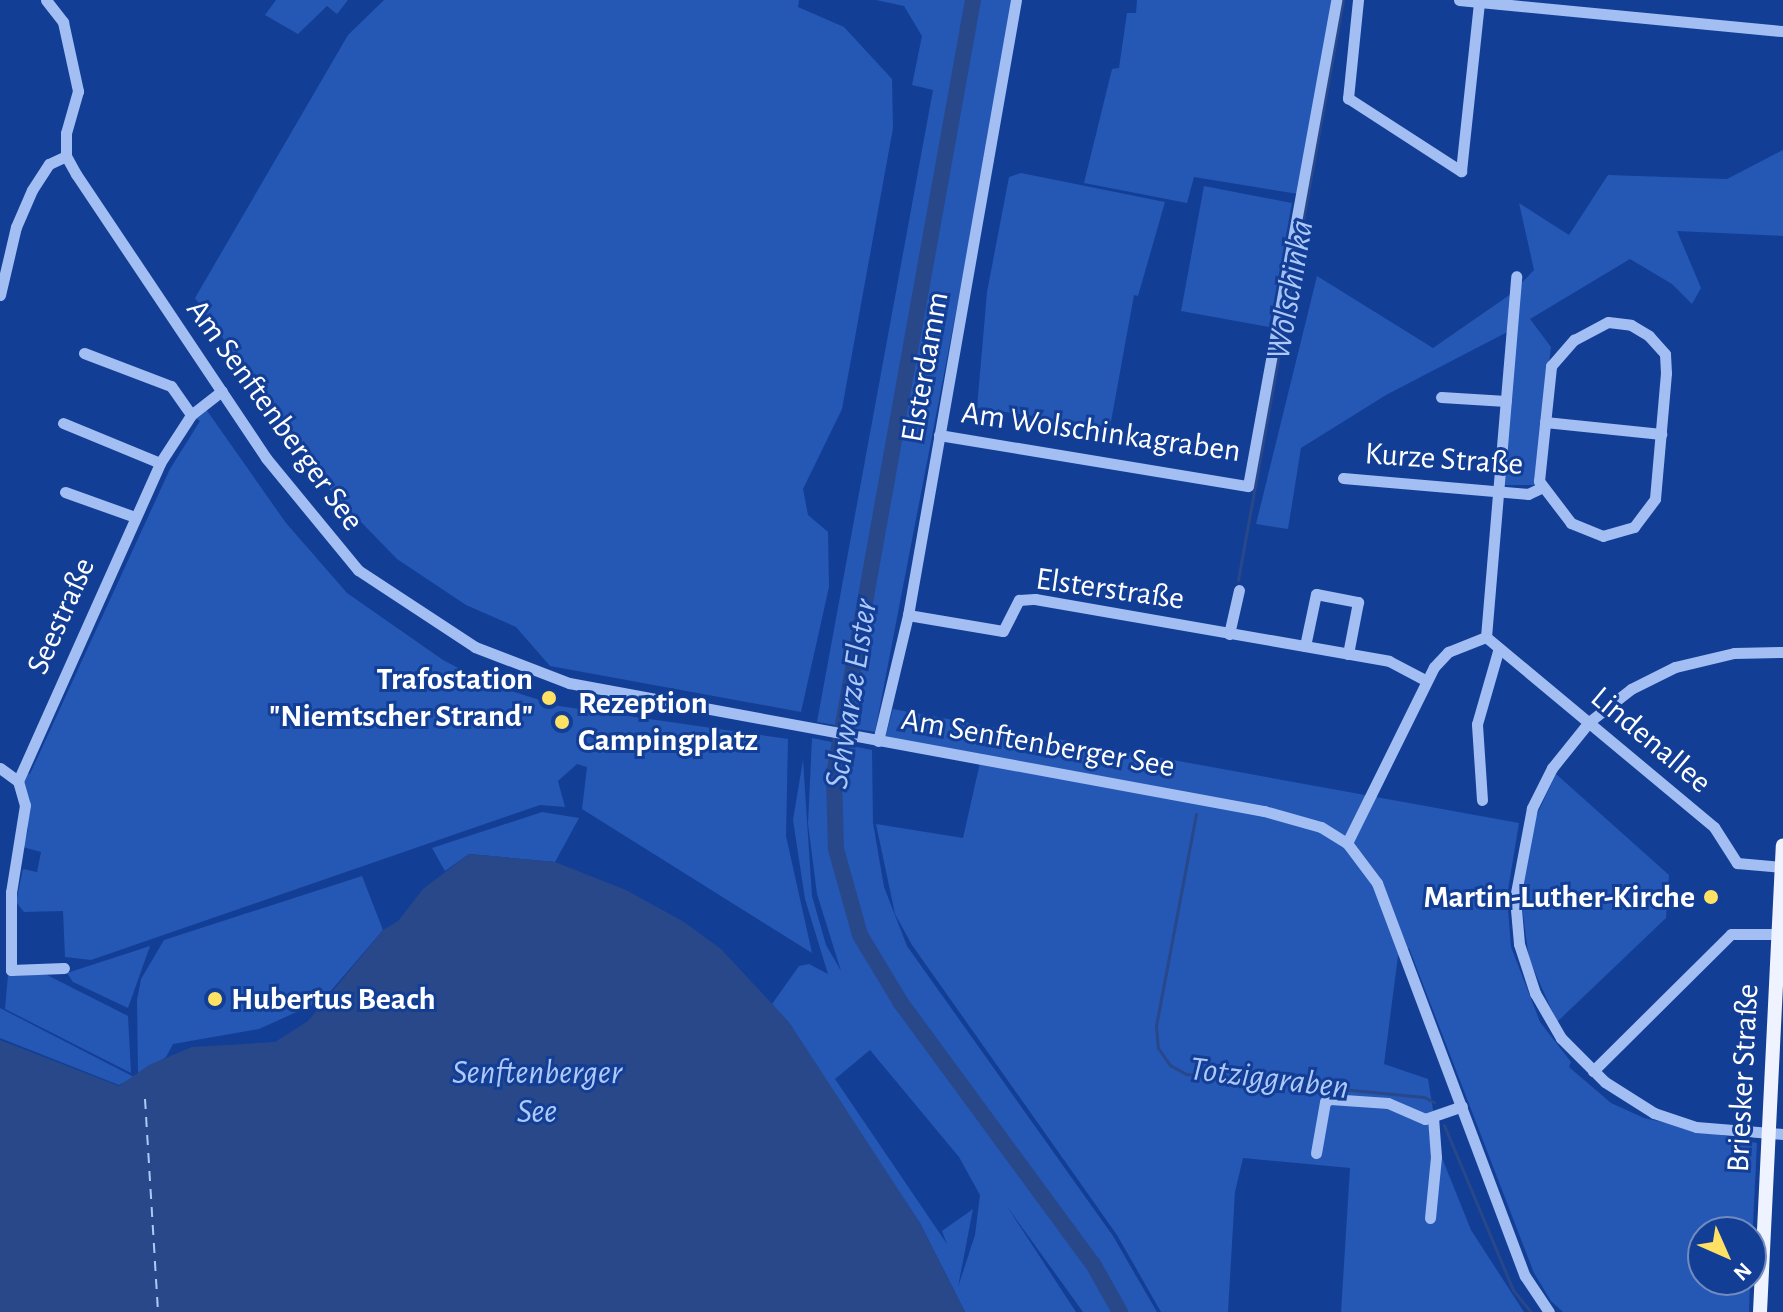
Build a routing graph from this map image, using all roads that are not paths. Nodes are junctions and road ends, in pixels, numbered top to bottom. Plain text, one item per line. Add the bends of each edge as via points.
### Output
1 (1016, 0) edge
2 (1336, 0) edge
3 (1358, 0) edge
4 (1459, 0) edge
5 (51, 1) edge
6 (1479, 2) edge
7 (1783, 31) edge
8 (66, 156) junction
9 (1516, 276) dead end
10 (0, 295) edge
11 (84, 353) dead end
12 (222, 391) junction
13 (1441, 397) dead end
14 (1506, 401) junction
15 (191, 415) junction
16 (1545, 422) junction
17 (63, 423) dead end
18 (1661, 434) junction
19 (939, 435) junction
20 (160, 463) junction
21 (1343, 478) dead end
22 (1541, 488) junction
23 (65, 492) dead end
24 (1499, 492) junction
25 (135, 517) junction
26 (1239, 590) dead end
27 (908, 615) junction
28 (1229, 634) junction
29 (1486, 637) junction
30 (1305, 646) junction
31 (1499, 648) junction
32 (1783, 652) edge
33 (1348, 654) junction
34 (1425, 680) junction
35 (1589, 722) junction
36 (872, 740) junction
37 (0, 768) edge
38 (18, 781) junction
39 (1482, 800) dead end
40 (1347, 843) junction
41 (1783, 846) edge
42 (1782, 862) edge
43 (1778, 934) junction
44 (64, 968) dead end
45 (1593, 1071) junction
46 (1462, 1106) junction
47 (1433, 1117) junction
48 (1776, 1134) edge
49 (1316, 1153) dead end
50 (1430, 1218) dead end
51 (1549, 1312) edge
52 (1760, 1312) edge

1 - 19 street, Elsterdamm
2 - 19 street, Am Wolschinkagraben via 1248,486
3 - 6 street via 1348,98 1461,171
4 - 6 street
5 - 8 street via 63,22 78,91
6 - 7 street
8 - 10 street via 49,164 32,190 16,227
8 - 12 street, Am Senftenberger See
9 - 14 street
11 - 15 street via 171,386
12 - 15 street, Seestraße
12 - 36 street, Am Senftenberger See via 325,535 358,570 441,628 503,660 569,683
13 - 14 street
14 - 24 street
15 - 20 street, Seestraße
16 - 18 street
16 - 18 street via 1551,366 1561,351 1601,324 1620,322 1649,336 1665,354
16 - 22 street
17 - 20 street
18 - 22 street via 1655,499 1634,527 1619,535 1586,533
19 - 27 street, Elsterdamm
20 - 25 street, Seestraße
21 - 24 street, Kurze Straße
22 - 24 street, Kurze Straße via 1528,494
23 - 25 street
24 - 29 street
25 - 38 street, Seestraße
26 - 28 street
27 - 28 street, Elsterstraße via 1003,631 1019,600 1035,599
27 - 36 street, Elsterdamm
28 - 30 street, Elsterstraße
29 - 31 street, Lindenallee
29 - 34 street via 1448,652
30 - 33 street, Elsterstraße
30 - 33 street via 1316,594 1358,602
31 - 35 street, Lindenallee
31 - 39 street via 1477,724
32 - 35 street via 1734,653 1675,667 1631,689
33 - 34 street, Elsterstraße via 1389,661
34 - 40 street
35 - 42 street, Lindenallee via 1714,827 1737,863
35 - 45 street via 1552,768 1532,808 1518,859 1515,907 1519,944 1535,993 1561,1038
36 - 40 street, Am Senftenberger See via 1286,815
37 - 38 street
38 - 44 street via 25,826 11,892 11,970
40 - 46 street, Am Senftenberger See via 1377,883
41 - 42 main road, Briesker Straße
42 - 43 main road, Briesker Straße
43 - 45 street via 1731,934
43 - 48 main road, Briesker Straße
45 - 48 street via 1654,1113 1696,1127
46 - 47 street
46 - 51 street, Am Senftenberger See via 1525,1276
47 - 49 street via 1425,1119 1388,1103 1330,1099 1325,1102
47 - 50 street via 1436,1157
48 - 52 main road, Briesker Straße

